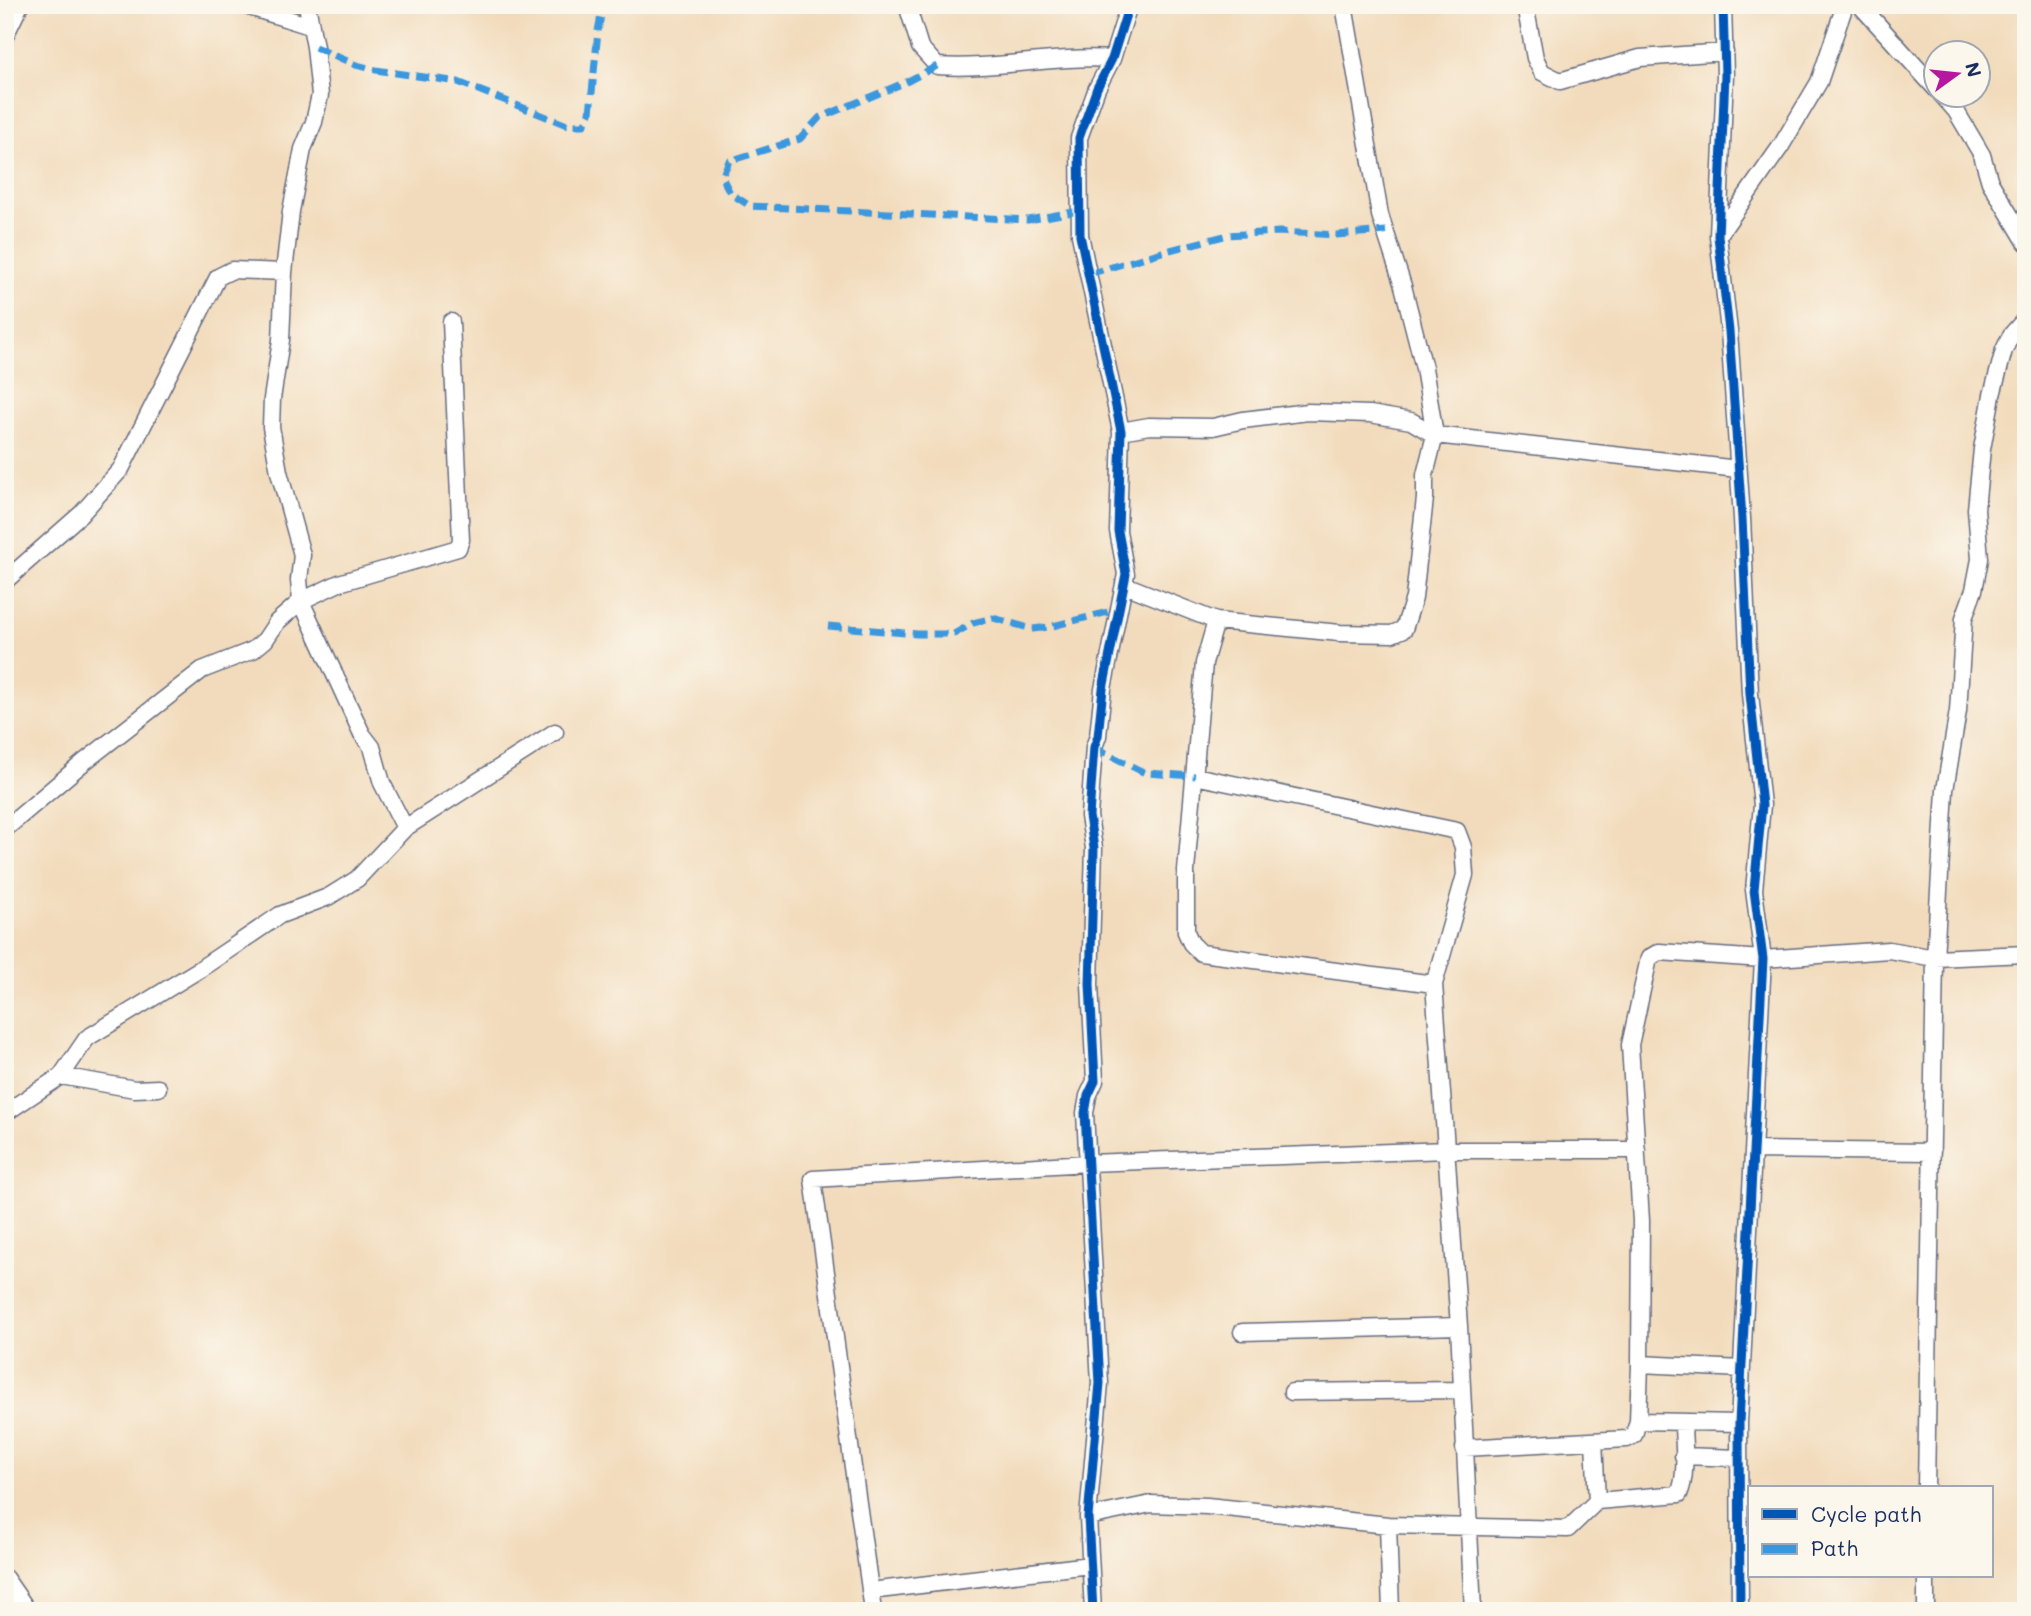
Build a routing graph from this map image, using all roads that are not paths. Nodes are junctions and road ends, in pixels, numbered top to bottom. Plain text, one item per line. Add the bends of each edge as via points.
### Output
1 (19, 5) edge
2 (243, 5) edge
3 (307, 5) edge
4 (908, 5) edge
5 (1129, 5) edge
6 (1344, 5) edge
7 (1525, 5) edge
8 (1723, 5) edge
9 (1846, 5) edge
10 (1860, 5) edge
11 (310, 26) junction
12 (5, 36) edge
13 (1725, 52) junction
14 (1112, 59) junction
15 (1923, 75) edge
16 (1953, 108) edge
17 (1718, 236) junction
18 (2026, 242) edge
19 (284, 272) junction
20 (2026, 318) edge
21 (451, 322) dead end
22 (1121, 431) junction
23 (1435, 435) junction
24 (1738, 469) junction
25 (5, 581) edge
26 (1125, 585) junction
27 (301, 601) junction
28 (1216, 621) junction
29 (555, 732) dead end
30 (1195, 776) junction
31 (405, 828) junction
32 (5, 829) edge
33 (2026, 954) edge
34 (1935, 958) junction
35 (1763, 959) junction
36 (1434, 984) junction
37 (61, 1076) junction
38 (159, 1088) dead end
39 (5, 1113) edge
40 (1447, 1150) junction
41 (1637, 1150) junction
42 (1754, 1150) junction
43 (1932, 1152) junction
44 (1088, 1163) junction
45 (1459, 1326) junction
46 (1242, 1332) dead end
47 (1640, 1364) junction
48 (1742, 1368) junction
49 (1462, 1390) junction
50 (1292, 1392) dead end
51 (1638, 1421) junction
52 (1683, 1422) junction
53 (1739, 1423) junction
54 (1594, 1441) junction
55 (1464, 1448) junction
56 (1684, 1456) junction
57 (1739, 1458) junction
58 (1926, 1486) edge
59 (1597, 1501) junction
60 (1088, 1517) junction
61 (1388, 1525) junction
62 (1469, 1526) junction
63 (1090, 1564) junction
64 (5, 1578) edge
65 (1926, 1578) edge
66 (870, 1591) junction
67 (28, 1611) edge
68 (873, 1611) edge
69 (1093, 1611) edge
70 (1391, 1611) edge
71 (1473, 1611) edge
72 (1740, 1611) edge
73 (1926, 1611) edge

1 - 12 street
2 - 11 street
3 - 11 street
4 - 14 street via 920,47 937,66
5 - 14 street
6 - 23 street via 1380,215 1404,286
7 - 13 street via 1535,58 1542,72 1560,81 1640,58
8 - 13 street
9 - 17 street via 1819,82
10 - 15 street
11 - 19 street via 320,96 303,149
13 - 17 street
14 - 22 street via 1079,138 1078,175 1080,235
16 - 18 street
17 - 24 street
19 - 25 street via 232,270 218,277 121,469 82,514
19 - 27 street via 271,427 302,555
20 - 34 street via 2004,350 1982,449 1976,509 1980,559 1963,628 1958,711 1945,790
21 - 27 street via 458,548 339,583
22 - 23 street via 1213,426 1308,412 1397,418
22 - 26 street via 1118,531
23 - 24 street
23 - 28 street via 1425,475 1414,598 1404,629 1392,634 1340,633
24 - 35 street via 1750,694 1762,804 1754,890
26 - 28 street
26 - 44 street via 1103,689 1089,816 1094,848 1090,984 1095,1081 1085,1112
27 - 31 street via 372,747 382,783
27 - 32 street via 253,650 202,670
28 - 30 street via 1203,663
29 - 31 street
30 - 36 street via 1186,871 1186,932 1201,953
30 - 36 street via 1457,831 1465,875
31 - 37 street via 357,879 328,897 280,915 87,1038
33 - 34 street
34 - 35 street via 1889,950
34 - 43 street
35 - 41 street via 1659,951 1648,958 1630,1045
35 - 42 street
36 - 40 street
37 - 38 street via 135,1089
37 - 39 street
40 - 41 street
40 - 44 street
40 - 45 street
41 - 47 street
42 - 43 street
42 - 48 street
43 - 58 street
44 - 60 street via 1100,1383
44 - 66 street via 813,1179
45 - 46 street
45 - 49 street
47 - 48 street
47 - 51 street
48 - 53 street
49 - 50 street
49 - 55 street
51 - 52 street
51 - 54 street via 1634,1435 1627,1439
52 - 53 street
52 - 56 street
53 - 57 street
54 - 55 street
54 - 59 street
55 - 62 street
56 - 57 street
56 - 59 street via 1679,1494
57 - 72 street
59 - 62 street via 1568,1528
60 - 61 street via 1151,1504
60 - 63 street
61 - 62 street
61 - 70 street
62 - 71 street
63 - 66 street
63 - 69 street
64 - 67 street
65 - 73 street
66 - 68 street

